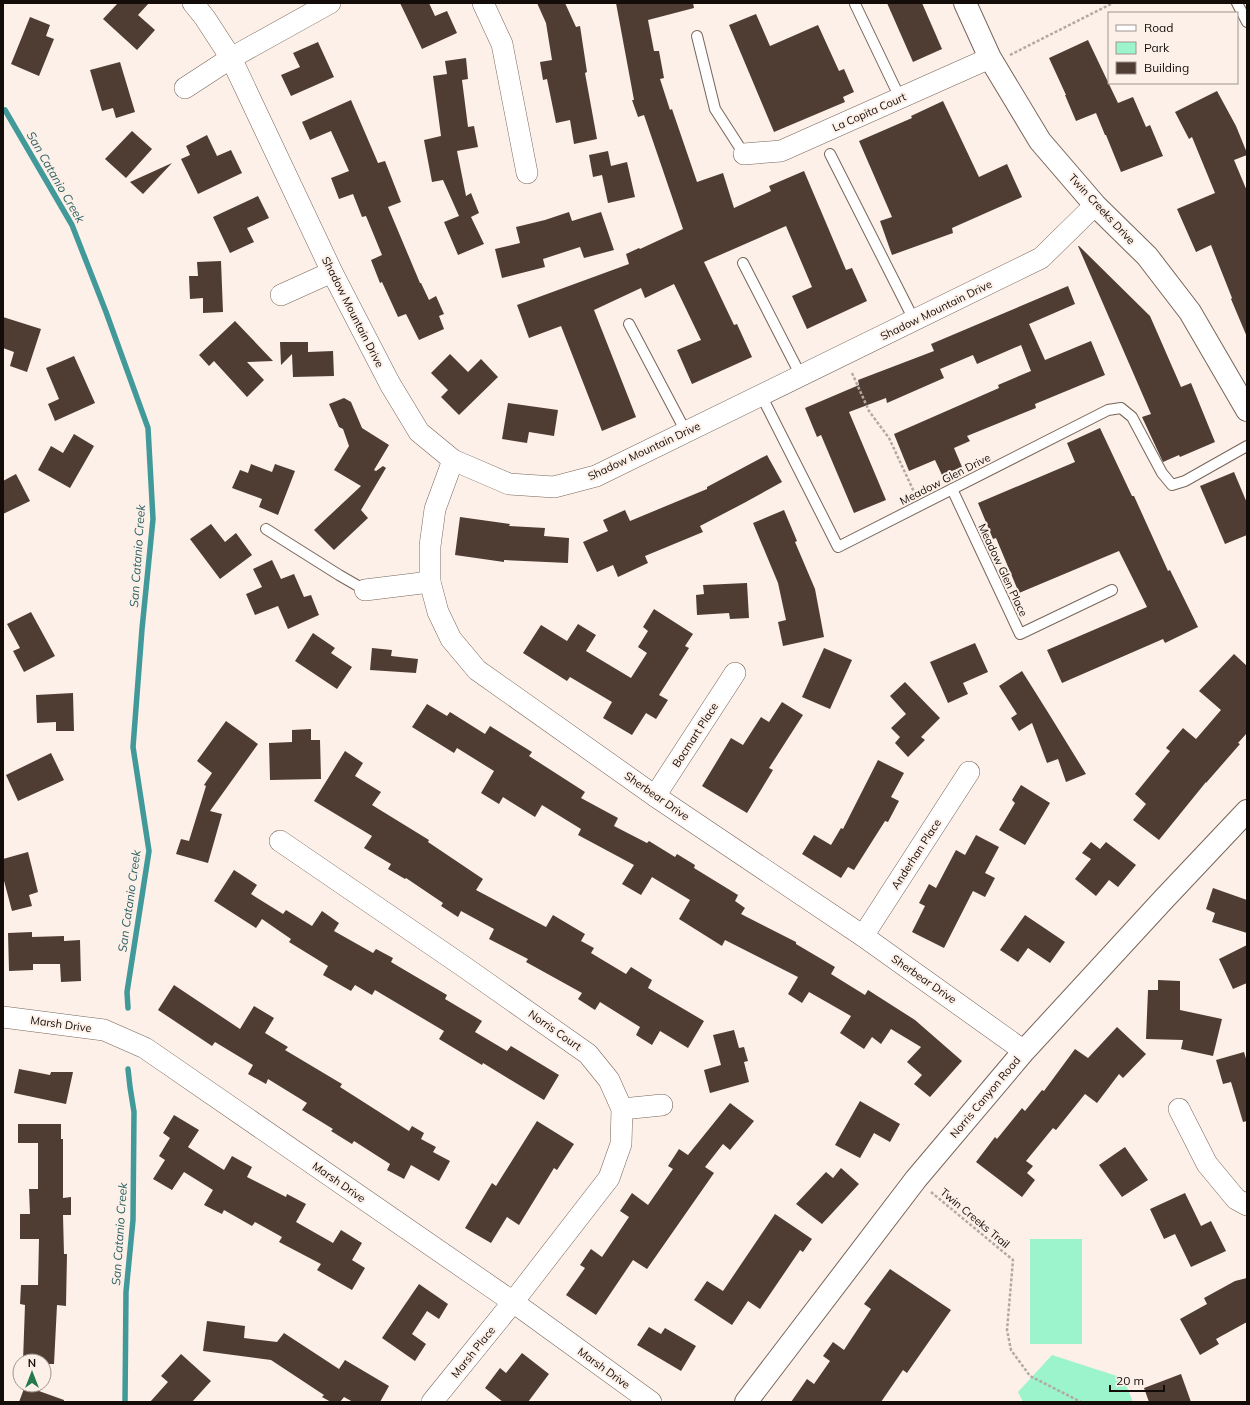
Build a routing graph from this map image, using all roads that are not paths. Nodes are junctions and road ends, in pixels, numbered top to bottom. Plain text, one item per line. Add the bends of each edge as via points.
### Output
1 (193, 3) edge
2 (330, 3) edge
3 (483, 3) edge
4 (965, 3) edge
5 (1237, 3) edge
6 (855, 4) edge
7 (1247, 22) edge
8 (697, 36) dead end
9 (231, 58) junction
10 (992, 60) junction
11 (185, 88) dead end
12 (900, 98) junction
13 (744, 154) joint
14 (830, 154) dead end
15 (527, 172) dead end
16 (1095, 205) junction
17 (743, 264) dead end
18 (332, 272) junction
19 (281, 295) dead end
20 (914, 320) junction
21 (629, 324) dead end
22 (800, 376) junction
23 (761, 395) junction
24 (1247, 410) edge
25 (686, 432) junction
26 (1247, 446) edge
27 (454, 460) junction
28 (952, 489) junction
29 (266, 529) dead end
30 (430, 582) junction
31 (365, 590) joint
32 (1112, 590) dead end
33 (735, 673) dead end
34 (969, 772) dead end
35 (655, 796) junction
36 (1247, 811) edge
37 (280, 841) dead end
38 (863, 936) junction
39 (3, 1017) edge
40 (1024, 1051) junction
41 (662, 1105) dead end
42 (622, 1109) junction
43 (1179, 1109) dead end
44 (1247, 1205) edge
45 (513, 1302) junction
46 (432, 1402) edge
47 (651, 1402) edge
48 (746, 1402) edge

1 - 9 street, Shadow Mountain Drive
2 - 9 street
3 - 15 street via 502,44
4 - 10 street, Twin Creeks Drive
5 - 7 lane
6 - 12 lane
8 - 13 lane via 715,110
9 - 11 street
9 - 18 street, Shadow Mountain Drive
10 - 12 street, La Copita Court
10 - 16 street, Twin Creeks Drive via 1040,141
12 - 13 street, La Copita Court via 781,151
14 - 20 lane
16 - 20 street, Shadow Mountain Drive via 1041,258
16 - 24 street, Twin Creeks Drive via 1147,256 1190,312
17 - 22 lane
18 - 19 street
18 - 27 street, Shadow Mountain Drive via 390,384 419,432
20 - 22 street, Shadow Mountain Drive
21 - 25 lane
22 - 23 street, Shadow Mountain Drive
23 - 25 street, Shadow Mountain Drive
23 - 28 lane, Meadow Glen Drive via 838,547
25 - 27 street, Shadow Mountain Drive via 596,476 554,486 509,484
26 - 28 lane, Meadow Glen Drive via 1185,481 1172,485 1162,473 1132,417 1120,408 1108,410
27 - 30 street, Sherbear Drive via 435,509 430,546
28 - 32 lane, Meadow Glen Place via 1020,634
29 - 31 lane
30 - 31 street
30 - 35 street, Sherbear Drive via 438,612 451,639 477,670
33 - 35 street, Bocmart Place
34 - 38 street, Anderhan Place
35 - 38 street, Sherbear Drive
36 - 40 street, Norris Canyon Road
37 - 42 street, Norris Court via 588,1054 609,1080
38 - 40 street, Sherbear Drive
39 - 45 street, Marsh Drive via 104,1030 145,1048
40 - 48 street, Norris Canyon Road via 916,1179
41 - 42 street
42 - 45 street, Norris Court via 621,1144 609,1178
43 - 44 street via 1207,1164 1236,1199
45 - 46 street, Marsh Place
45 - 47 street, Marsh Drive

